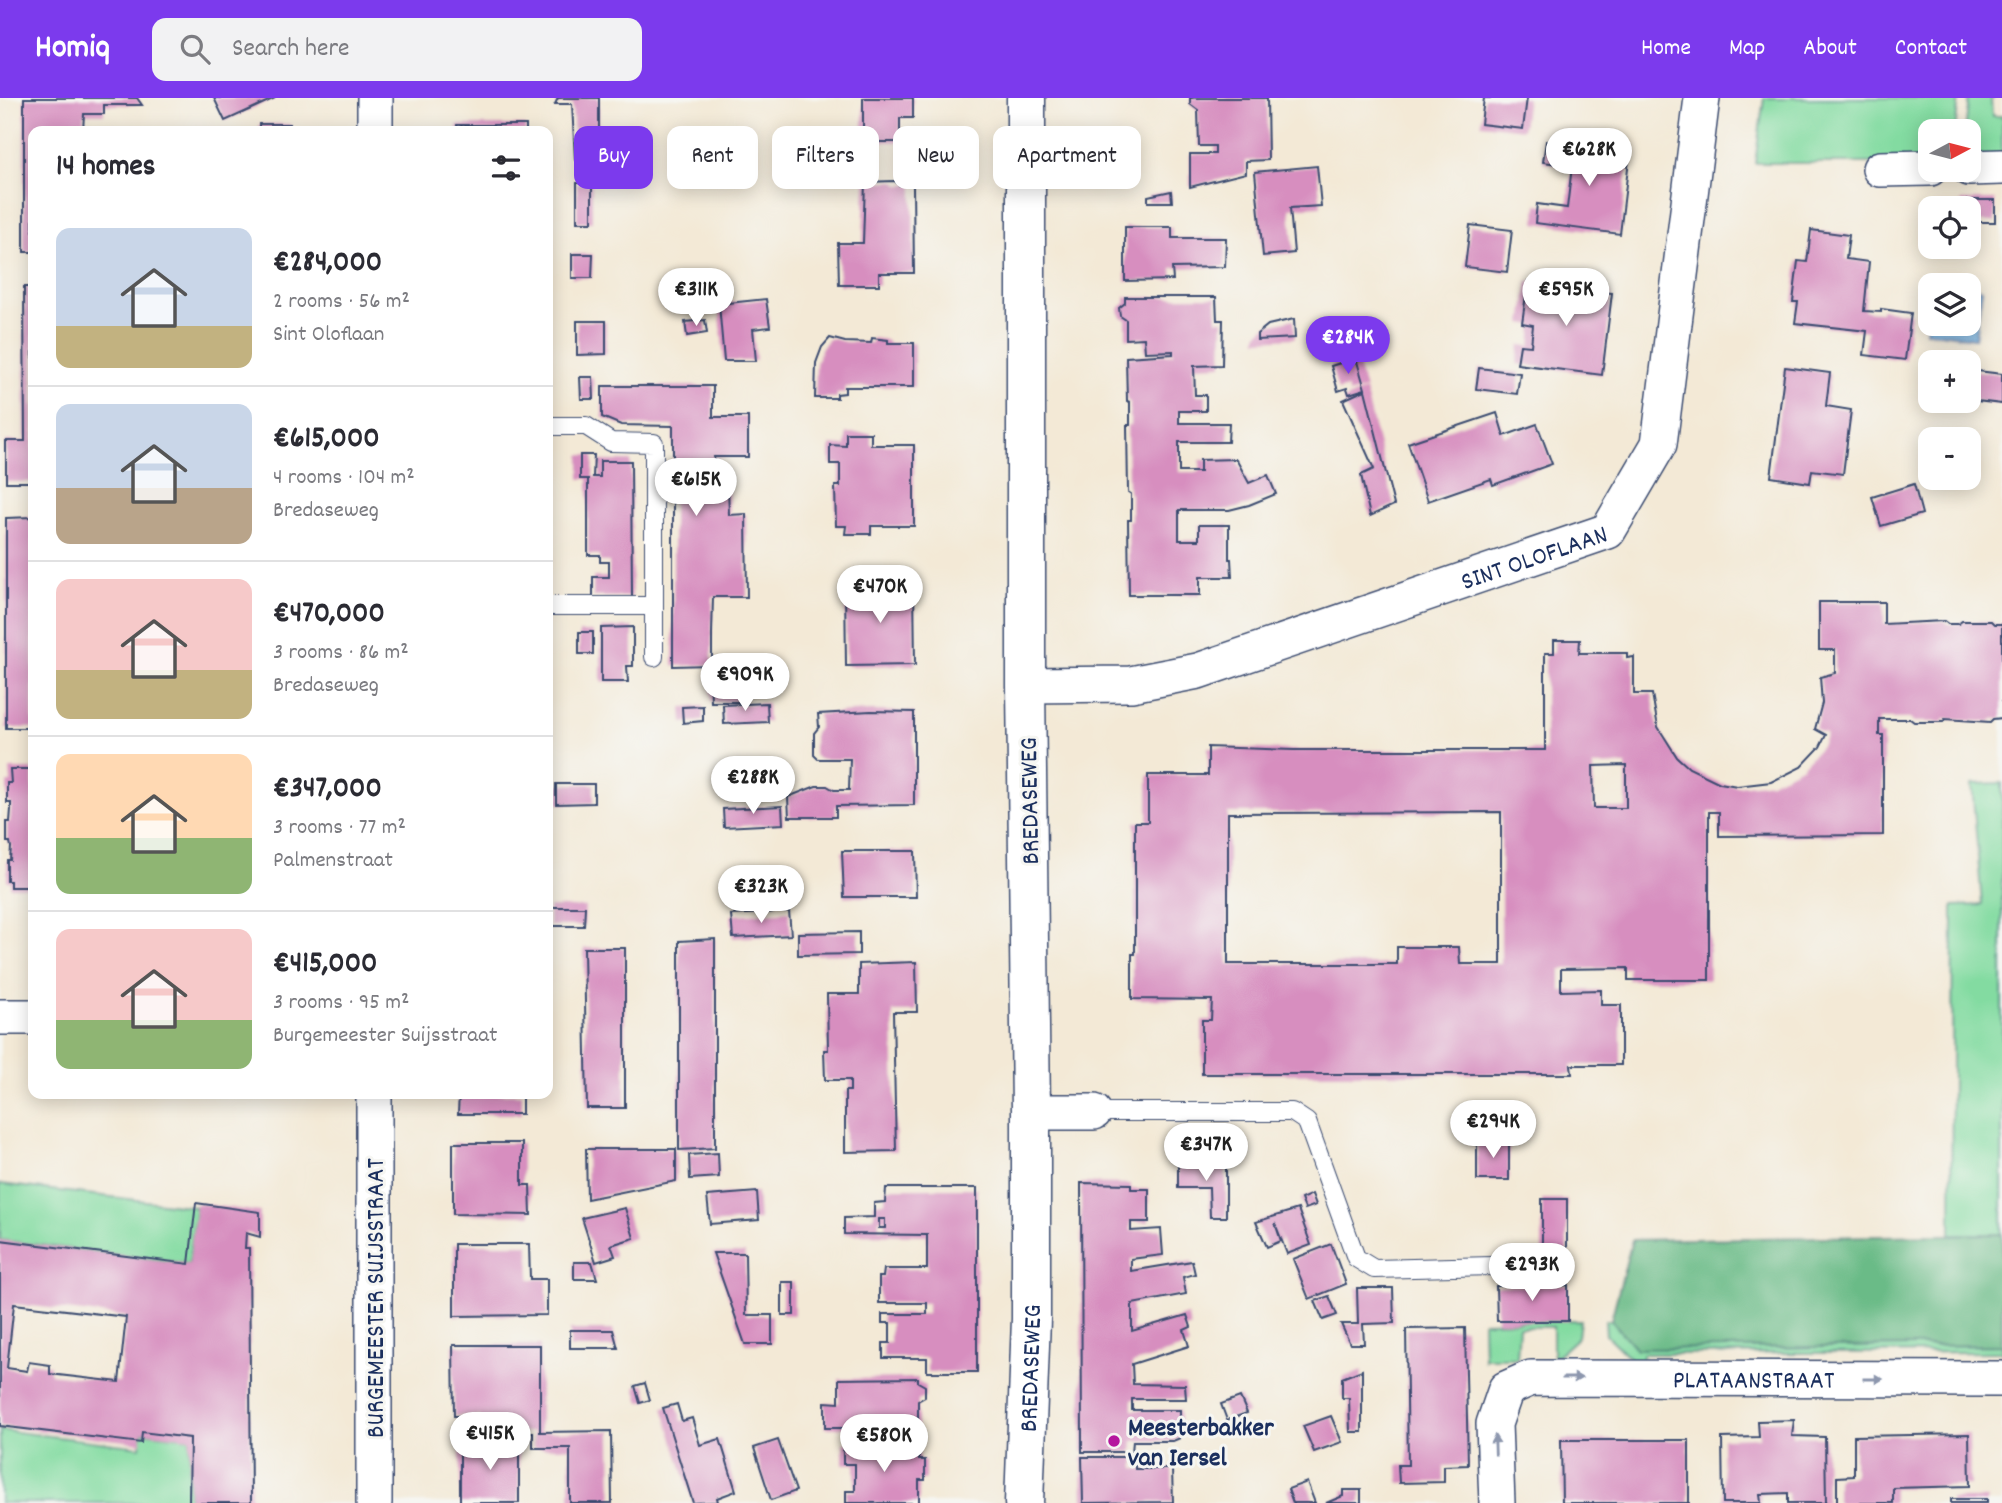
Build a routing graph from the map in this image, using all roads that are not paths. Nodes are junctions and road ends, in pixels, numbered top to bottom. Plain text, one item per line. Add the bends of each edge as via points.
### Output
1 (375, 98) edge
2 (1026, 98) edge
3 (1702, 98) edge
4 (375, 126) edge
5 (2002, 167) edge
6 (1918, 168) edge
7 (1981, 168) edge
8 (1880, 169) dead end
9 (553, 426) edge
10 (553, 606) edge
11 (653, 606) junction
12 (654, 657) dead end
13 (1026, 685) junction
14 (0, 1017) edge
15 (28, 1017) edge
16 (374, 1099) edge
17 (1031, 1112) junction
18 (1094, 1112) joint
19 (1532, 1265) dead end
20 (2002, 1379) edge
21 (374, 1503) edge
22 (1024, 1503) edge
23 (1497, 1503) edge

1 - 4 street
2 - 13 street, BREDASEWEG
3 - 13 street, SINT OLOFLAAN via 1660,444 1608,531 1198,671 1131,684
5 - 7 street
6 - 8 street
9 - 11 lane via 586,426 611,442 654,443
10 - 11 lane
11 - 12 lane
13 - 17 street, BREDASEWEG
14 - 15 street
16 - 21 street, BURGEMEESTER SUIJSSTRAAT
17 - 18 street
17 - 22 street, BREDASEWEG via 1031,1319
18 - 19 lane via 1292,1112 1307,1122 1356,1258 1374,1269
23 -> 20 street, PLATAANSTRAAT via 1494,1424 1506,1390 1531,1378

